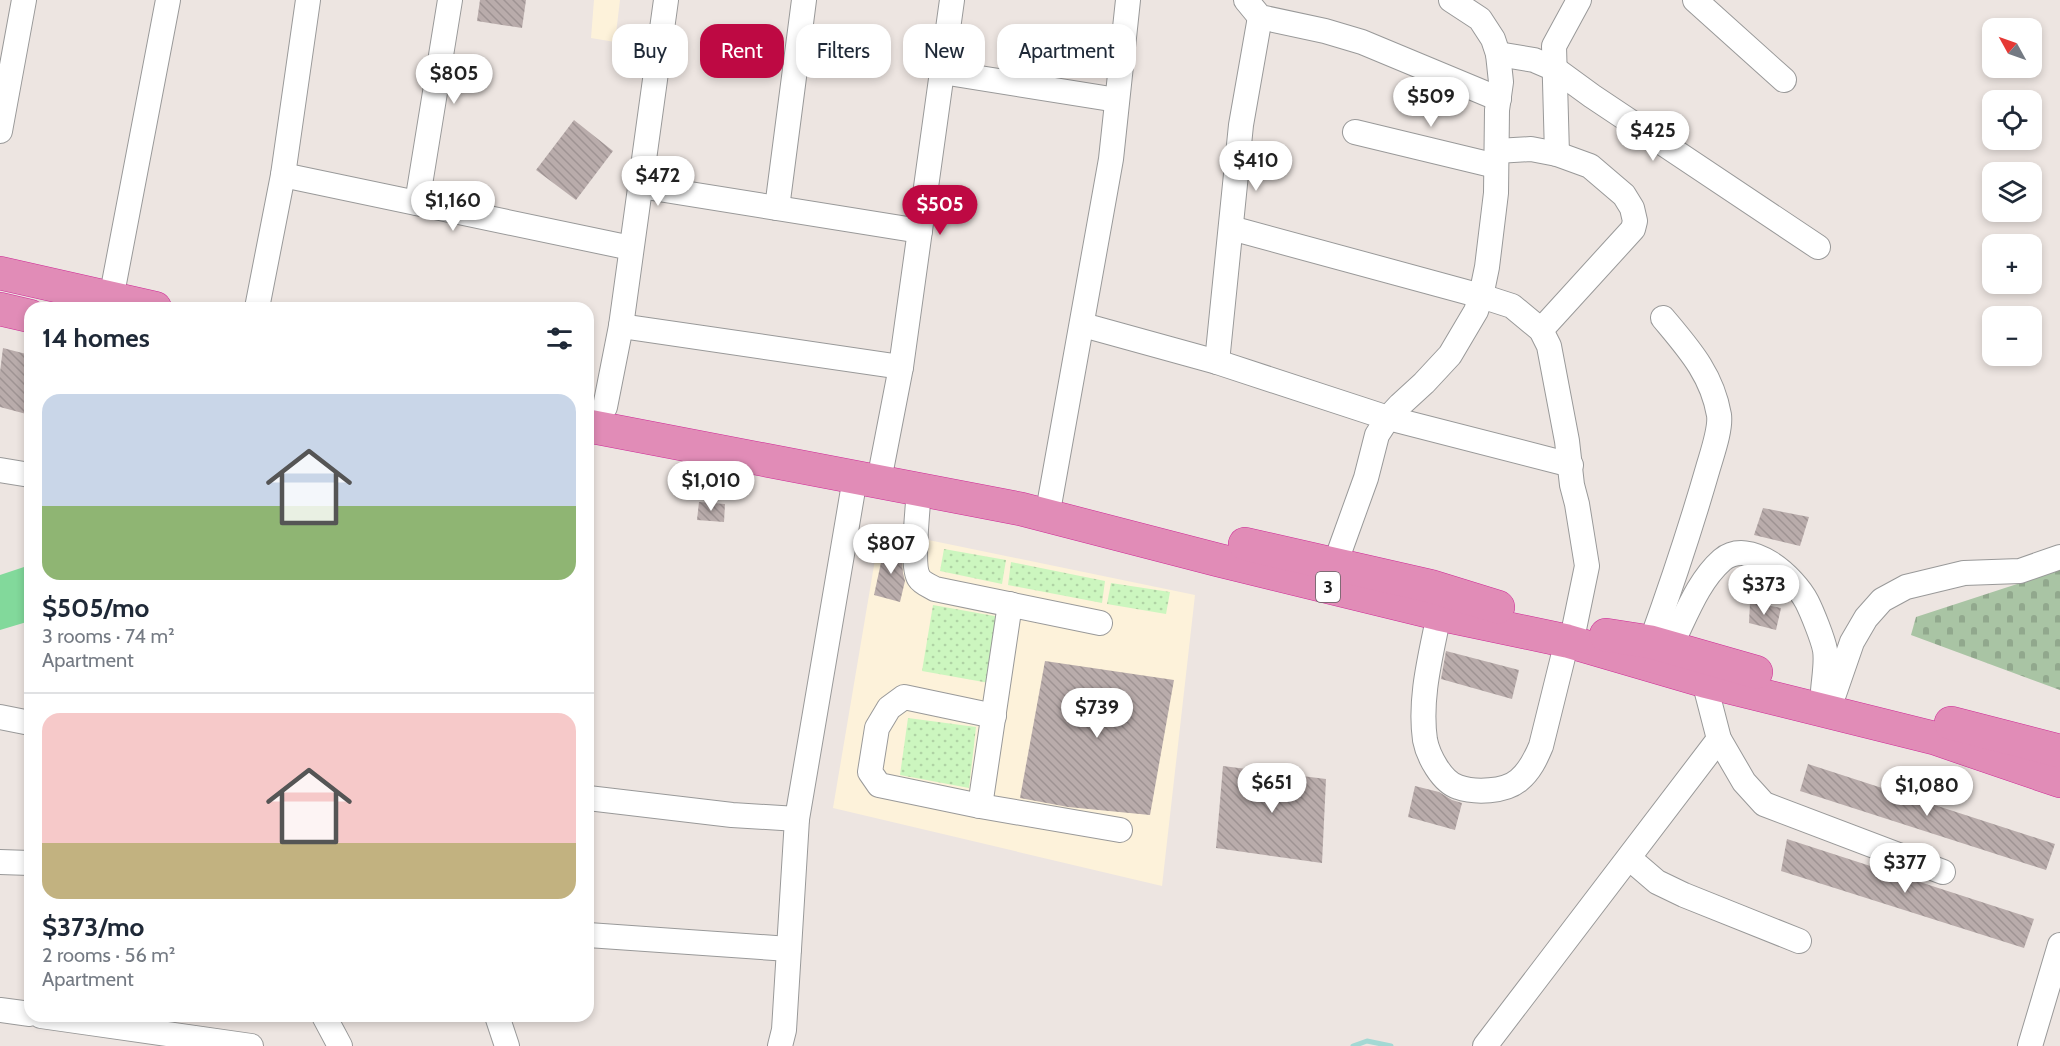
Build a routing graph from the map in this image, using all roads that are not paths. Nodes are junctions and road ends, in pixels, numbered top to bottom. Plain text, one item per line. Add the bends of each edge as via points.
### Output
1 (24, 0) edge
2 (168, 0) edge
3 (308, 0) edge
4 (450, 0) edge
5 (666, 0) edge
6 (804, 0) edge
7 (951, 0) edge
8 (1128, 0) edge
9 (1451, 0) edge
10 (1579, 0) edge
11 (1695, 0) edge
12 (1253, 9) edge
13 (948, 24) edge
14 (1498, 54) junction
15 (1555, 69) junction
16 (941, 78) edge
17 (980, 78) edge
18 (1784, 80) dead end
19 (3, 93) edge
20 (1499, 99) junction
21 (1117, 100) junction
22 (0, 131) edge
23 (1355, 132) dead end
24 (1557, 154) junction
25 (1497, 158) junction
26 (283, 175) junction
27 (640, 186) junction
28 (417, 203) junction
29 (777, 208) junction
30 (1231, 228) junction
31 (920, 231) junction
32 (631, 248) junction
33 (1818, 248) dead end
34 (0, 273) edge
35 (1481, 296) junction
36 (111, 299) junction
37 (126, 302) edge
38 (258, 302) edge
39 (0, 309) edge
40 (24, 315) edge
41 (1663, 318) dead end
42 (1083, 325) junction
43 (621, 326) junction
44 (1541, 330) junction
45 (1217, 362) junction
46 (902, 367) junction
47 (594, 412) edge
48 (1388, 418) junction
49 (1571, 465) junction
50 (0, 470) edge
51 (869, 471) junction
52 (24, 474) edge
53 (919, 490) junction
54 (1050, 500) junction
55 (2060, 556) edge
56 (1335, 564) junction
57 (1010, 604) junction
58 (1439, 614) junction
59 (1100, 623) dead end
60 (1570, 635) junction
61 (1660, 644) junction
62 (1704, 681) junction
63 (1829, 693) junction
64 (994, 716) junction
65 (0, 717) edge
66 (24, 722) edge
67 (1933, 728) junction
68 (1719, 739) junction
69 (2060, 751) edge
70 (2060, 781) edge
71 (594, 799) edge
72 (980, 806) junction
73 (797, 819) junction
74 (1120, 830) dead end
75 (1629, 858) junction
76 (0, 862) edge
77 (24, 863) edge
78 (1943, 872) dead end
79 (594, 935) edge
80 (1798, 941) dead end
81 (2060, 945) edge
82 (789, 949) junction
83 (0, 1010) edge
84 (24, 1013) edge
85 (64, 1022) edge
86 (327, 1022) edge
87 (499, 1022) edge
88 (118, 1036) edge
89 (251, 1046) edge
90 (340, 1046) edge
91 (507, 1046) edge
92 (780, 1046) edge
93 (1485, 1046) edge
94 (2030, 1046) edge

1 - 19 street
2 - 36 street
3 - 26 street
4 - 28 street
5 - 27 street
6 - 29 street
7 - 13 street
8 - 21 street
9 - 14 street via 1480,19
10 - 15 street via 1554,46
11 - 18 street
12 - 20 street via 1362,42
12 - 30 street
14 - 15 street via 1534,60
14 - 20 street
15 - 24 street
15 - 33 street
16 - 31 street
17 - 21 street
19 - 22 street
20 - 25 street
21 - 42 street
23 - 25 street
24 - 25 street via 1531,149
24 - 44 street via 1590,166 1624,195 1635,221 1633,229
25 - 35 street via 1495,203
26 - 28 street
26 - 38 street
27 - 29 street
27 - 32 street
28 - 32 street
29 - 31 street
30 - 35 street
30 - 45 street
31 - 46 street
32 - 43 street
34 - 36 highway
35 - 44 street via 1512,306
35 - 48 street via 1450,354
36 - 37 highway
39 - 40 highway
41 - 61 street via 1703,368 1719,418
42 - 45 street
42 - 54 street
43 - 46 street
43 - 47 street
44 - 49 street via 1549,346
45 - 48 street
46 - 51 street
47 - 51 highway, 3
48 - 49 street
48 - 56 street via 1377,435
49 - 60 street via 1587,566
50 - 52 street
51 - 53 highway, 3
51 - 54 highway, 3
51 - 73 street
53 - 57 street via 919,578 935,589
53 - 58 highway, 3 via 1021,509
54 - 56 highway, 3
55 - 63 street via 2020,571 1964,573 1906,587 1881,600 1852,642
56 - 60 highway, 3 via 1430,586
57 - 59 street
57 - 64 street
58 - 60 highway, 3
58 - 60 street via 1424,695 1425,742 1434,768 1456,787 1495,791 1519,781 1535,762
60 - 61 highway, 3
60 - 62 highway, 3
61 - 63 highway, 3
61 - 63 street via 1704,580 1723,560 1735,553 1748,553 1770,562 1806,601 1825,650
62 - 67 highway, 3
62 - 68 street
63 - 67 highway, 3
64 - 72 street
64 - 72 street via 904,697 889,708 877,728 870,772 879,785
65 - 66 street
67 - 69 highway, 3
67 - 70 highway, 3
68 - 75 street
68 - 78 street via 1744,782 1764,804
71 - 73 street
72 - 74 street
73 - 82 street
75 - 80 street via 1657,882 1684,896
75 - 93 street
76 - 77 street
79 - 82 street
81 - 94 street
82 - 92 street
83 - 84 street
85 - 88 street
86 - 90 street
87 - 91 street
88 - 89 street

